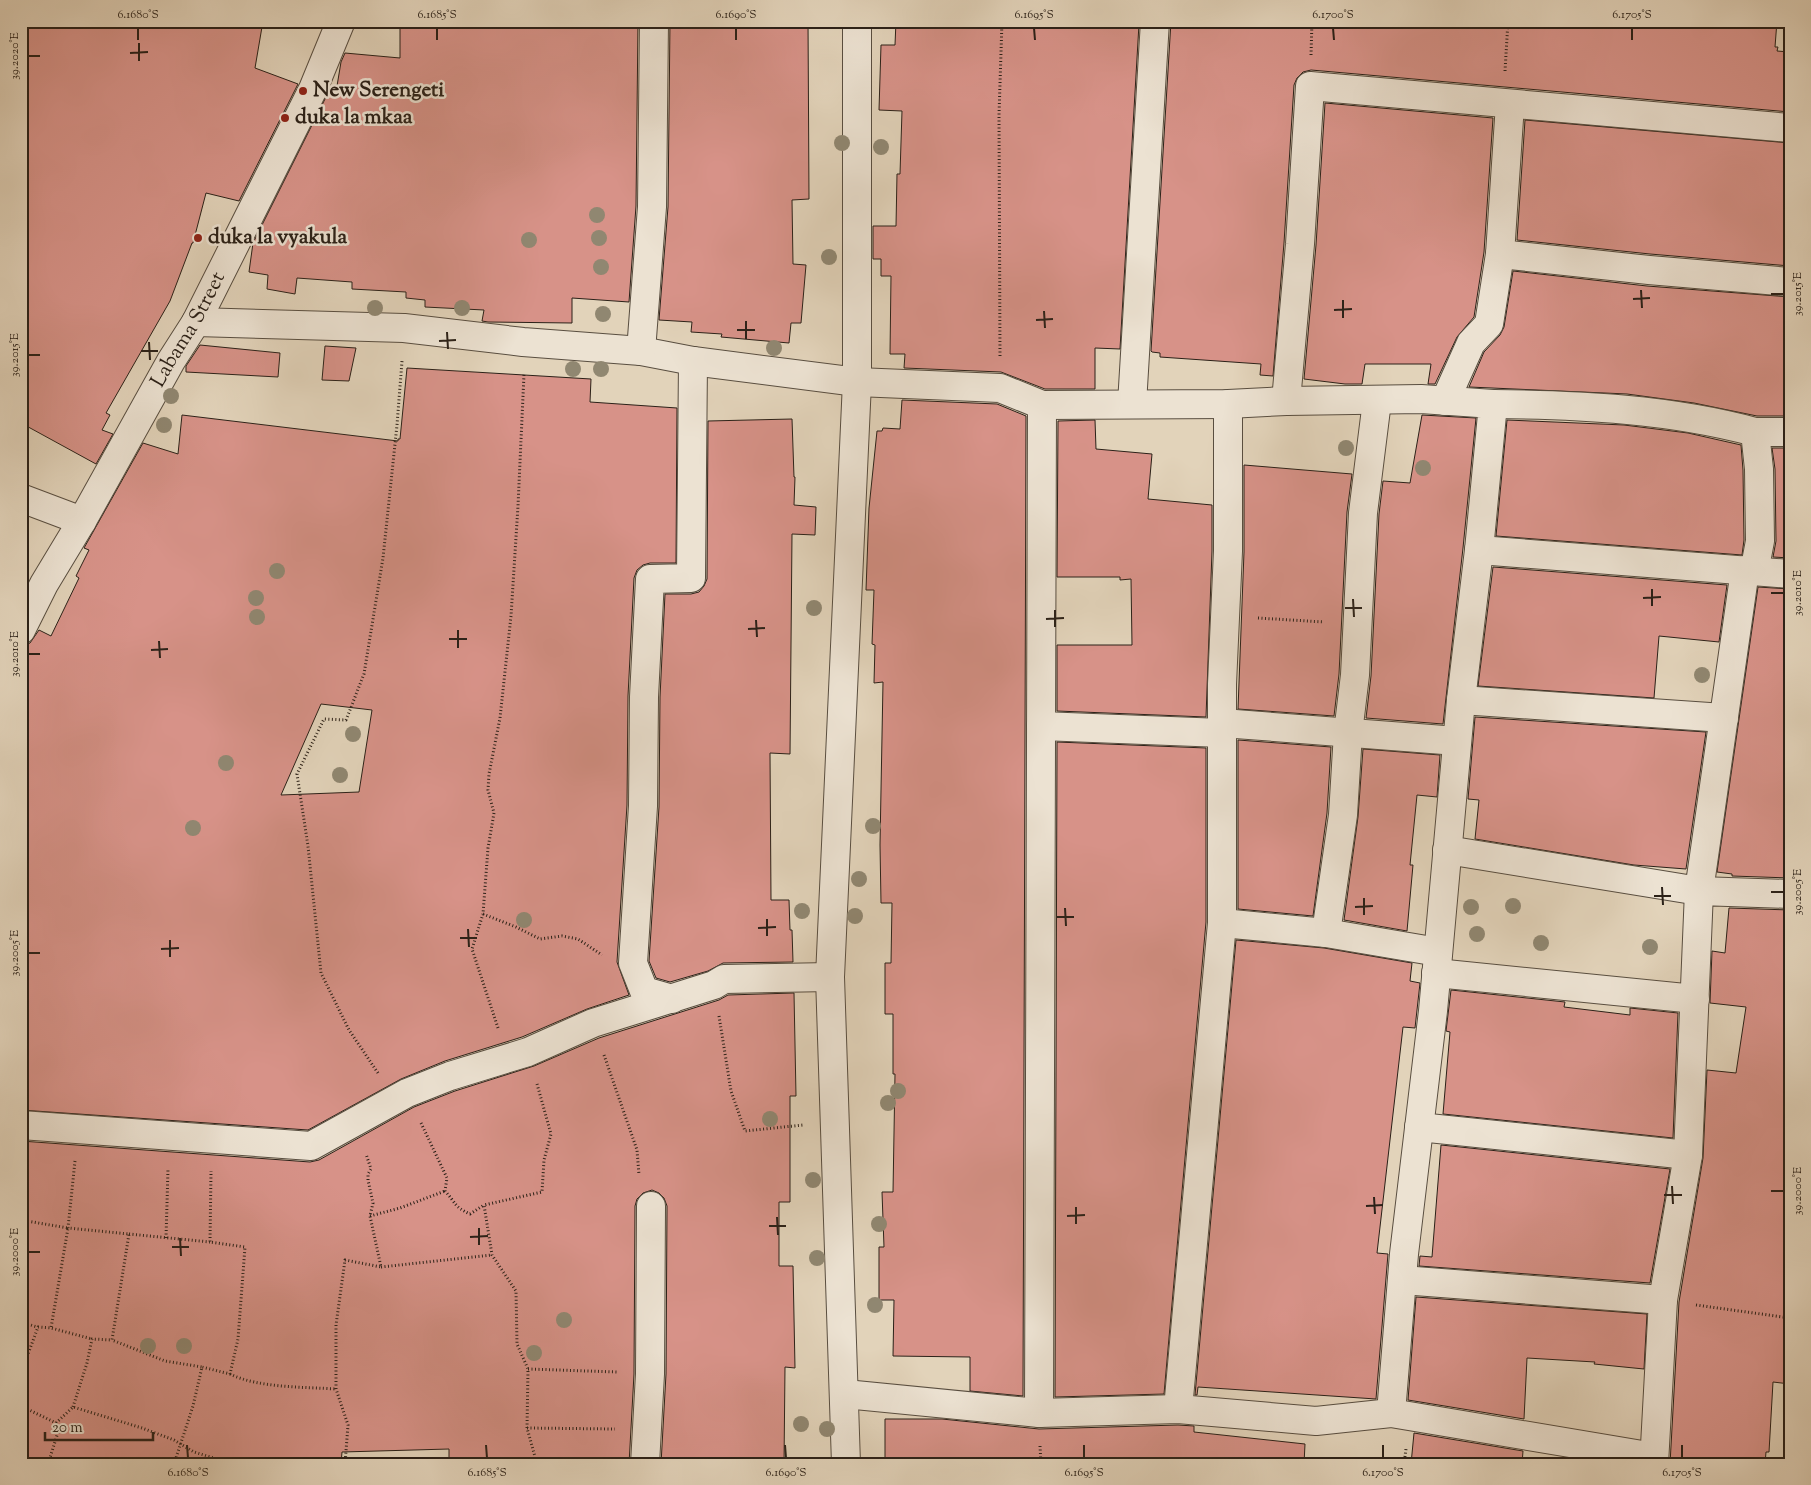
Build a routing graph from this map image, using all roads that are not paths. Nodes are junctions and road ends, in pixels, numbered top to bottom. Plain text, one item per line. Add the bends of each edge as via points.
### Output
1 (341, 21) edge
2 (654, 21) edge
3 (858, 21) edge
4 (1155, 21) edge
5 (1510, 104) junction
6 (1790, 128) edge
7 (1500, 254) junction
8 (1790, 282) edge
9 (196, 322) junction
10 (640, 350) junction
11 (694, 361) junction
12 (857, 382) junction
13 (1286, 401) junction
14 (1377, 401) junction
15 (1446, 401) junction
16 (1132, 404) junction
17 (1228, 404) junction
18 (1493, 404) junction
19 (1042, 405) junction
20 (1755, 432) junction
21 (1790, 432) edge
22 (21, 498) edge
23 (82, 521) junction
24 (1479, 550) junction
25 (1750, 570) junction
26 (1790, 574) edge
27 (21, 630) edge
28 (1461, 700) junction
29 (1724, 718) junction
30 (1041, 726) junction
31 (1222, 728) junction
32 (1348, 732) junction
33 (1457, 741) junction
34 (1447, 850) junction
35 (1699, 891) junction
36 (1790, 894) edge
37 (1222, 923) junction
38 (1326, 933) junction
39 (1437, 963) junction
40 (830, 977) junction
41 (1695, 998) junction
42 (672, 999) junction
43 (21, 1125) edge
44 (1419, 1126) junction
45 (1688, 1155) junction
46 (651, 1206) road end
47 (1402, 1280) junction
48 (1663, 1300) junction
49 (845, 1394) junction
50 (1178, 1409) junction
51 (1039, 1413) junction
52 (1390, 1413) junction
53 (1654, 1460) edge
54 (646, 1464) edge
55 (846, 1464) edge

1 - 9 street, Labama Street via 313,89
2 - 10 street via 652,207
3 - 12 street
4 - 16 street
5 - 6 street
5 - 7 street
5 - 13 street via 1310,86
7 - 8 street
7 - 15 street via 1489,324 1471,343
9 - 10 street via 404,328 523,342
9 - 23 street, Labama Street via 170,361
10 - 11 street
11 - 12 street
11 - 42 street via 691,578 650,579 643,806 633,963 644,991
12 - 19 street via 1000,388
12 - 40 street
13 - 14 street
13 - 17 street
14 - 15 street
14 - 32 street via 1363,513 1355,675
15 - 18 street
16 - 17 street
16 - 19 street
17 - 31 street via 1228,551
18 - 20 street via 1634,411 1730,425
18 - 24 street
19 - 30 street
20 - 21 street
20 - 25 street via 1760,541 1756,562
22 - 23 street
23 - 27 street, Labama Street
24 - 25 street
24 - 28 street
25 - 26 street
25 - 29 street
28 - 29 street
28 - 33 street
29 - 35 street
30 - 31 street
30 - 51 street
31 - 32 street
31 - 37 street
32 - 33 street
32 - 38 street via 1343,815
33 - 34 street
34 - 35 street
34 - 39 street
35 - 36 street
35 - 41 street
37 - 38 street
37 - 50 street
38 - 39 street
39 - 41 street
39 - 44 street
40 - 42 street via 724,979
40 - 49 street
41 - 45 street
42 - 43 street via 594,1023 518,1054 450,1076 401,1096 311,1146
44 - 45 street
44 - 47 street
45 - 48 street
46 - 54 street
47 - 48 street
47 - 52 street
48 - 53 street
49 - 51 street
49 - 55 street
50 - 51 street
50 - 52 street via 1316,1421
52 - 53 street

